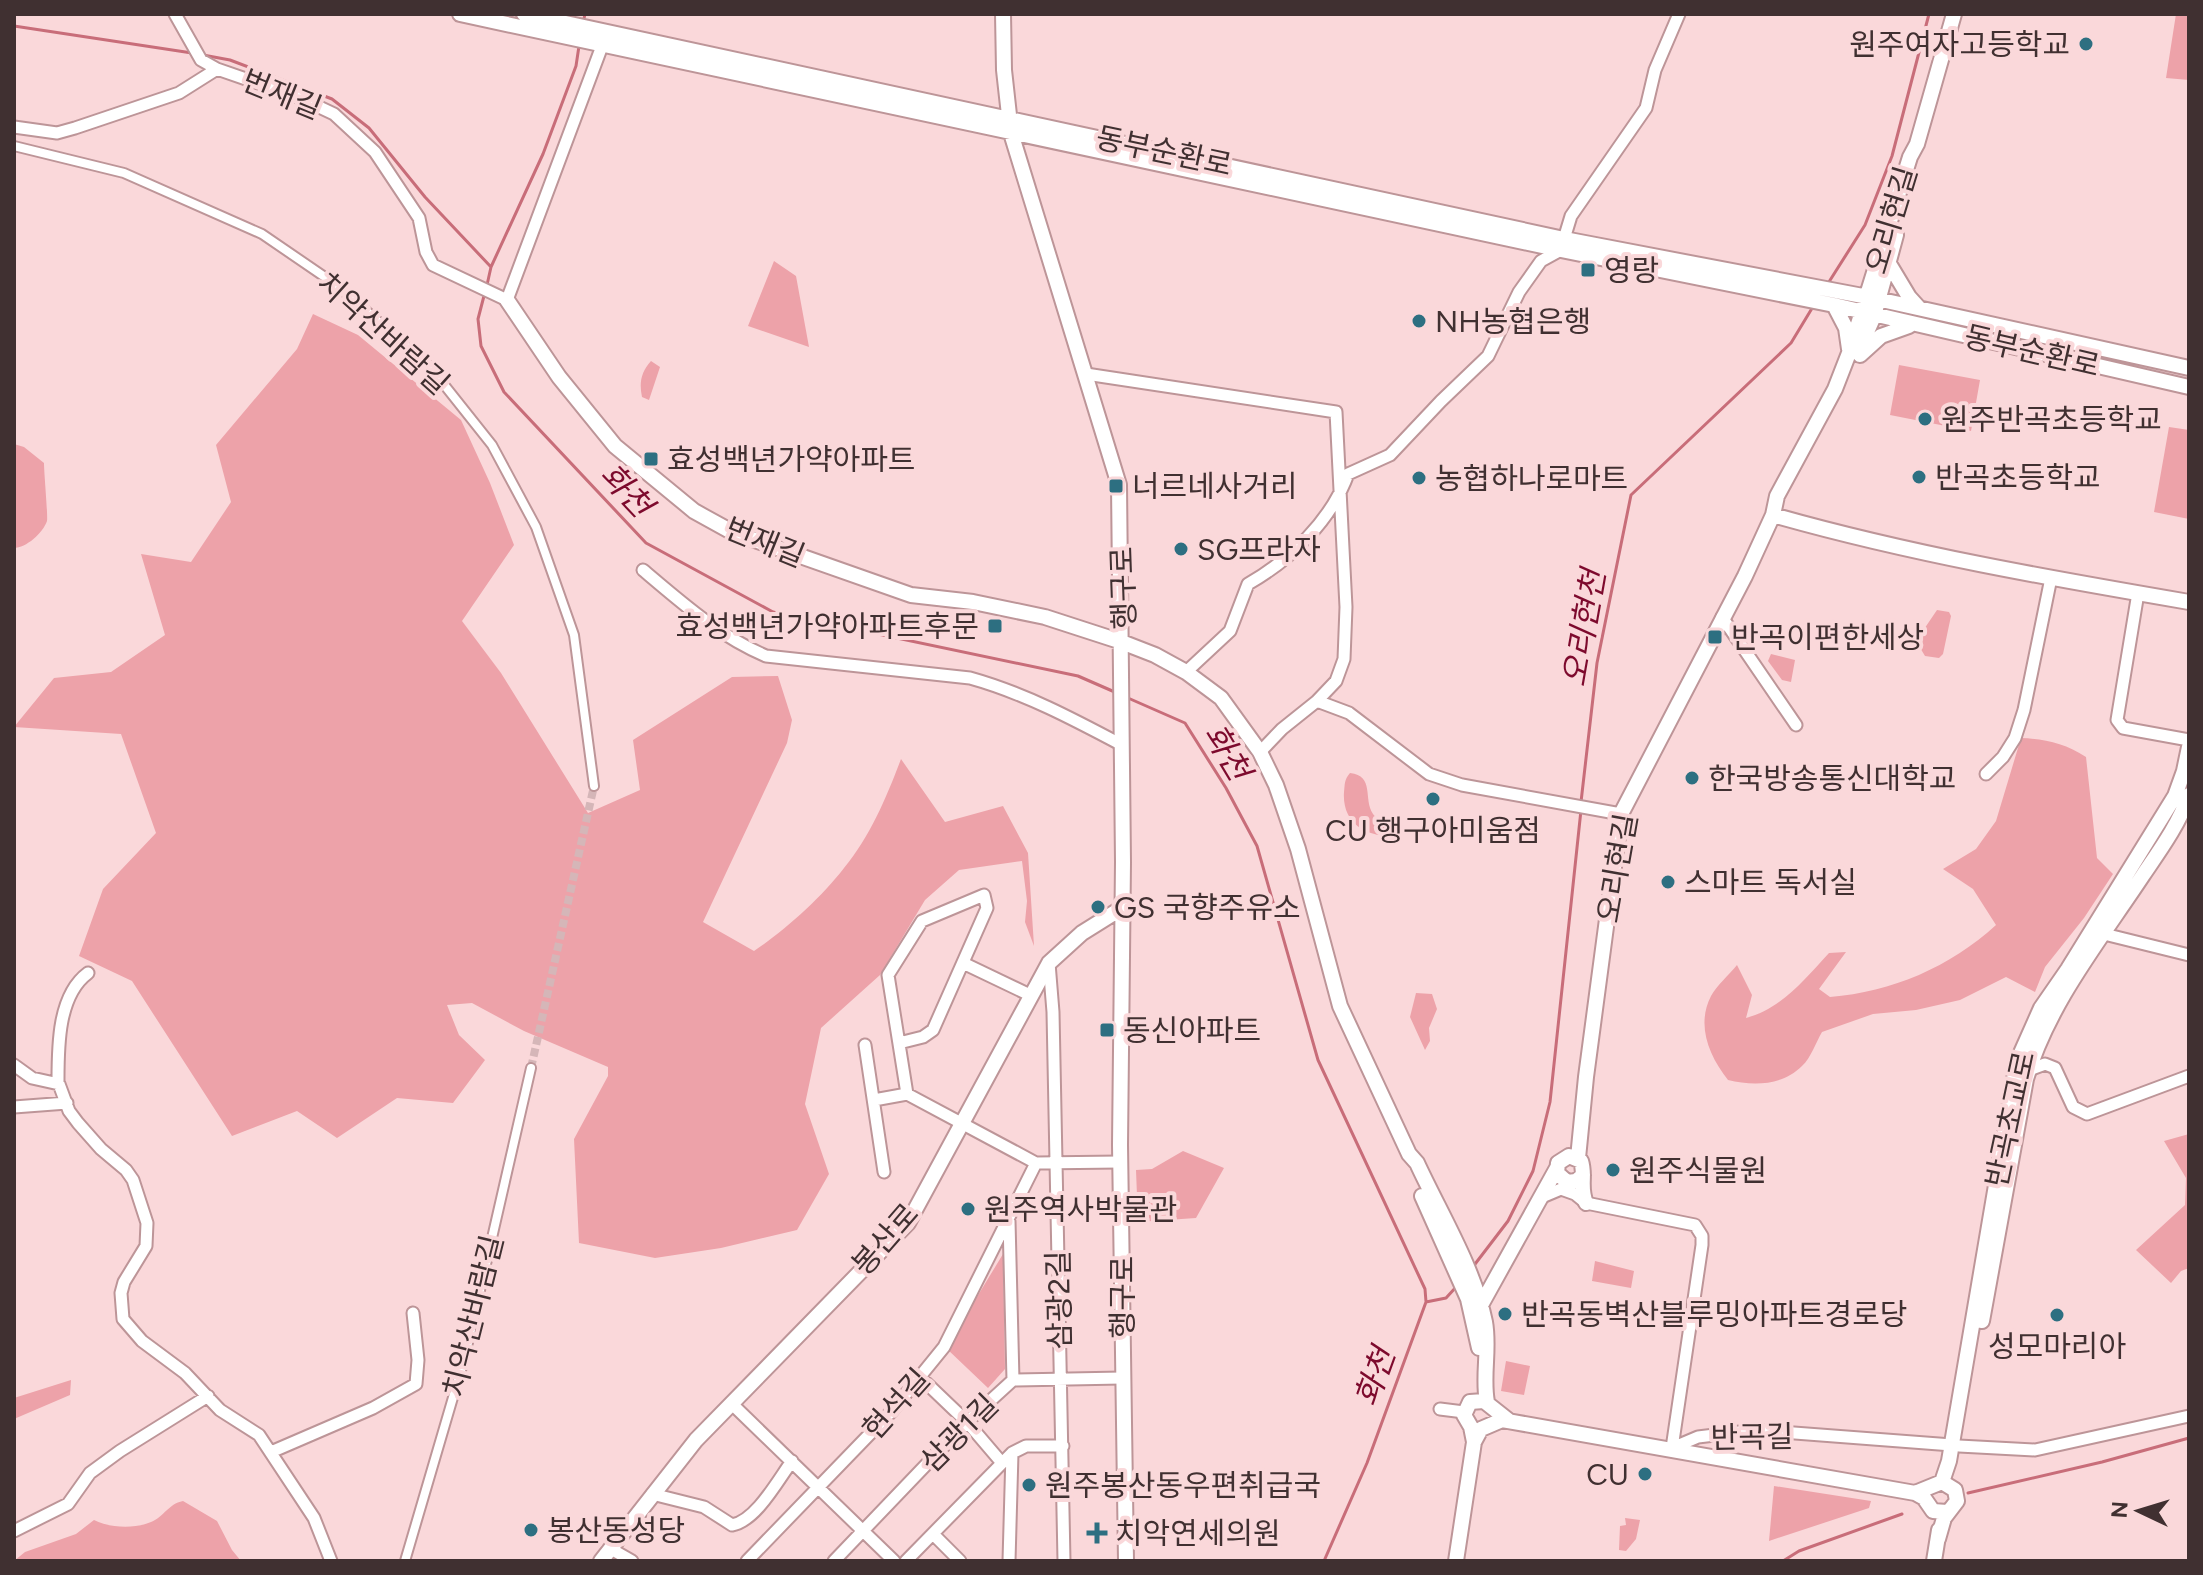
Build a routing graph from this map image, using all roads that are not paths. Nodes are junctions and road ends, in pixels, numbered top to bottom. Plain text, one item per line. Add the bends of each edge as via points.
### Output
1 (175, 14) edge
2 (460, 14) edge
3 (1003, 14) edge
4 (1679, 14) edge
5 (1954, 14) edge
6 (533, 20) edge
7 (598, 37) junction
8 (217, 69) junction
9 (1007, 117) junction
10 (14, 127) edge
11 (1011, 133) junction
12 (14, 146) edge
13 (1562, 244) junction
14 (1883, 263) junction
15 (1836, 298) junction
16 (1873, 298) junction
17 (504, 299) junction
18 (1919, 309) junction
19 (1869, 314) junction
20 (1916, 325) junction
21 (1853, 356) junction
22 (2189, 368) edge
23 (1086, 374) junction
24 (2189, 387) edge
25 (1342, 493) junction
26 (1773, 515) junction
27 (643, 570) dead end
28 (2051, 578) junction
29 (2138, 593) junction
30 (2189, 602) edge
31 (1722, 617) junction
32 (1119, 641) junction
33 (1186, 672) junction
34 (1317, 701) junction
35 (1796, 725) dead end
36 (2189, 740) edge
37 (1122, 745) junction
38 (2189, 747) edge
39 (1260, 752) junction
40 (1986, 774) dead end
41 (594, 786) tunnel mouth
42 (2189, 795) edge
43 (1616, 813) junction
44 (1122, 908) junction
45 (2099, 930) junction
46 (2189, 955) edge
47 (963, 963) junction
48 (1049, 963) junction
49 (88, 973) dead end
50 (1032, 996) junction
51 (899, 1043) junction
52 (865, 1045) dead end
53 (14, 1065) edge
54 (531, 1068) tunnel mouth
55 (2029, 1070) junction
56 (2189, 1076) edge
57 (1586, 1077) junction
58 (58, 1084) junction
59 (907, 1094) junction
60 (874, 1100) junction
61 (67, 1103) junction
62 (14, 1107) edge
63 (961, 1126) junction
64 (1578, 1158) junction
65 (1120, 1162) junction
66 (1036, 1163) junction
67 (1056, 1163) junction
68 (1559, 1164) junction
69 (884, 1172) dead end
70 (1583, 1175) junction
71 (1564, 1185) junction
72 (1542, 1197) junction
73 (1586, 1203) junction
74 (1009, 1221) junction
75 (1477, 1304) junction
76 (413, 1313) dead end
77 (921, 1378) junction
78 (1061, 1378) junction
79 (1122, 1378) junction
80 (1013, 1380) junction
81 (208, 1396) junction
82 (731, 1403) junction
83 (1484, 1403) junction
84 (1440, 1409) dead end
85 (1464, 1412) junction
86 (2189, 1416) edge
87 (1508, 1420) junction
88 (967, 1422) junction
89 (1479, 1431) junction
90 (1955, 1445) junction
91 (1063, 1446) junction
92 (1672, 1448) junction
93 (271, 1452) junction
94 (1012, 1453) junction
95 (792, 1461) junction
96 (1002, 1463) junction
97 (819, 1487) junction
98 (652, 1494) junction
99 (1936, 1497) junction
100 (14, 1531) edge
101 (863, 1531) junction
102 (933, 1534) junction
103 (611, 1549) junction
104 (331, 1561) edge
105 (405, 1561) edge
106 (601, 1561) edge
107 (632, 1561) edge
108 (747, 1561) edge
109 (834, 1561) edge
110 (894, 1561) edge
111 (906, 1561) edge
112 (960, 1561) edge
113 (1009, 1561) edge
114 (1064, 1561) edge
115 (1126, 1561) edge
116 (1456, 1561) edge
117 (1934, 1561) edge

1 - 8 street via 201,60
2 - 6 street
3 - 9 street
4 - 13 street via 1655,70 1646,108 1571,216
5 - 14 street, 오리현길
6 - 7 street
7 - 9 street, 동부순환로
7 - 11 street, 동부순환로
7 - 17 street
8 - 10 street, 번재길 via 179,93 75,128 57,133
8 - 17 street, 번재길 via 334,114 375,152 419,218 433,265
9 - 11 street, 행구로
9 - 13 street, 동부순환로
11 - 13 street, 동부순환로
11 - 23 street, 행구로
12 - 41 street, 치악산바람길 via 124,173 262,234 338,286 430,367 492,445 536,527 574,635
13 - 15 street, 동부순환로
13 - 25 street via 1541,261 1519,292 1488,356 1390,455 1348,474
14 - 15 street
14 - 16 street, 오리현길
14 - 18 street
15 - 16 street, 동부순환로
15 - 19 street, 동부순환로
15 - 21 street
16 - 18 street, 동부순환로
16 - 19 street, 오리현길
17 - 32 street, 번재길 via 615,446 694,511 732,532 911,595 1045,617
18 - 22 street, 동부순환로
19 - 20 street, 동부순환로
19 - 21 street, 오리현길
20 - 21 street via 1881,336
20 - 24 street, 동부순환로
21 - 26 street, 오리현길 via 1777,496
23 - 25 street via 1336,412
23 - 32 street, 행구로 via 1119,485
25 - 33 street via 1299,546 1248,584 1230,631
25 - 34 street via 1344,659 1336,681
26 - 28 street via 1854,538
26 - 31 street, 오리현길
27 - 37 street via 702,620 766,656 970,678 1046,705
28 - 29 street
28 - 40 street via 2020,724 2003,757
29 - 30 street
29 - 36 street via 2117,720 2123,728
31 - 35 street
31 - 43 street, 오리현길
32 - 33 street, 행구로
32 - 37 street, 행구로
33 - 39 street, 행구로 via 1221,698
34 - 39 street
34 - 43 street via 1349,713 1429,774 1462,785
37 - 44 street, 행구로
38 - 45 street, 반곡초교로 via 2175,796
39 - 75 street, 행구로 via 1298,849 1340,1006 1409,1154 1410,1170
42 - 45 street, 반곡초교로 via 2172,832
43 - 57 street, 오리현길
44 - 48 street, 봉산로 via 1082,933
44 - 65 street, 행구로
45 - 46 street
45 - 55 street, 반곡초교로 via 2053,1011
45 - 90 street, 반곡초교로 via 2041,1008 2017,1062
47 - 50 street
47 - 51 street via 933,1030
47 - 51 street via 987,908 984,895 922,921 888,975
48 - 50 street, 봉산로
48 - 67 street, 삼광2길
49 - 58 street via 67,1003
50 - 63 street, 봉산로
51 - 59 street
52 - 60 street
53 - 58 street via 32,1078
54 - 105 street, 치악산바람길 via 464,1360
55 - 56 street via 2045,1064 2055,1068 2073,1107 2087,1114
55 - 90 street, 반곡초교로
57 - 64 street, 오리현길
57 - 68 street via 1572,1138
58 - 61 street
59 - 60 street
59 - 63 street
60 - 69 street
61 - 62 street
61 - 81 street via 101,1149 133,1180 147,1223 146,1246 121,1293 123,1319 130,1331
63 - 66 street
63 - 82 street, 봉산로 via 908,1223
64 - 68 street via 1569,1156
64 - 70 street
65 - 67 street
65 - 79 street, 행구로
66 - 67 street
66 - 74 street, 현석길
67 - 78 street, 삼광2길
68 - 71 street
68 - 72 street
70 - 71 street
70 - 73 street
71 - 72 street
71 - 73 street
72 - 75 street
73 - 92 street via 1695,1225 1702,1236
74 - 77 street, 현석길 via 944,1347
74 - 80 street, 현석길
75 - 83 street via 1487,1339
76 - 93 street via 416,1384
77 - 88 street
77 - 97 street, 현석길
78 - 79 street, 삼광1길
78 - 80 street, 삼광1길
78 - 91 street, 삼광2길
79 - 115 street, 행구로
80 - 88 street, 삼광1길
81 - 93 street via 259,1435
81 - 100 street via 90,1473 68,1504
82 - 95 street
82 - 98 street, 봉산로
83 - 85 street via 1467,1406
83 - 87 street
83 - 89 street via 1494,1416
84 - 85 street
85 - 89 street via 1465,1421
86 - 90 street, 반곡길 via 2035,1450
87 - 89 street
87 - 92 street, 반곡길
88 - 96 street
88 - 101 street, 삼광1길
89 - 116 street
90 - 92 street, 반곡길 via 1756,1430 1698,1437
90 - 99 street, 반곡초교로
91 - 94 street via 1026,1446
91 - 114 street, 삼광2길
92 - 99 street
93 - 104 street via 314,1518
94 - 96 street
94 - 113 street
95 - 97 street
95 - 98 street via 741,1523 732,1525 704,1507
96 - 102 street
97 - 101 street
97 - 108 street, 현석길
98 - 103 street, 봉산로
99 - 117 street, 반곡초교로
101 - 109 street, 삼광1길
101 - 110 street
102 - 111 street
102 - 112 street
103 - 106 street, 봉산로
103 - 107 street

